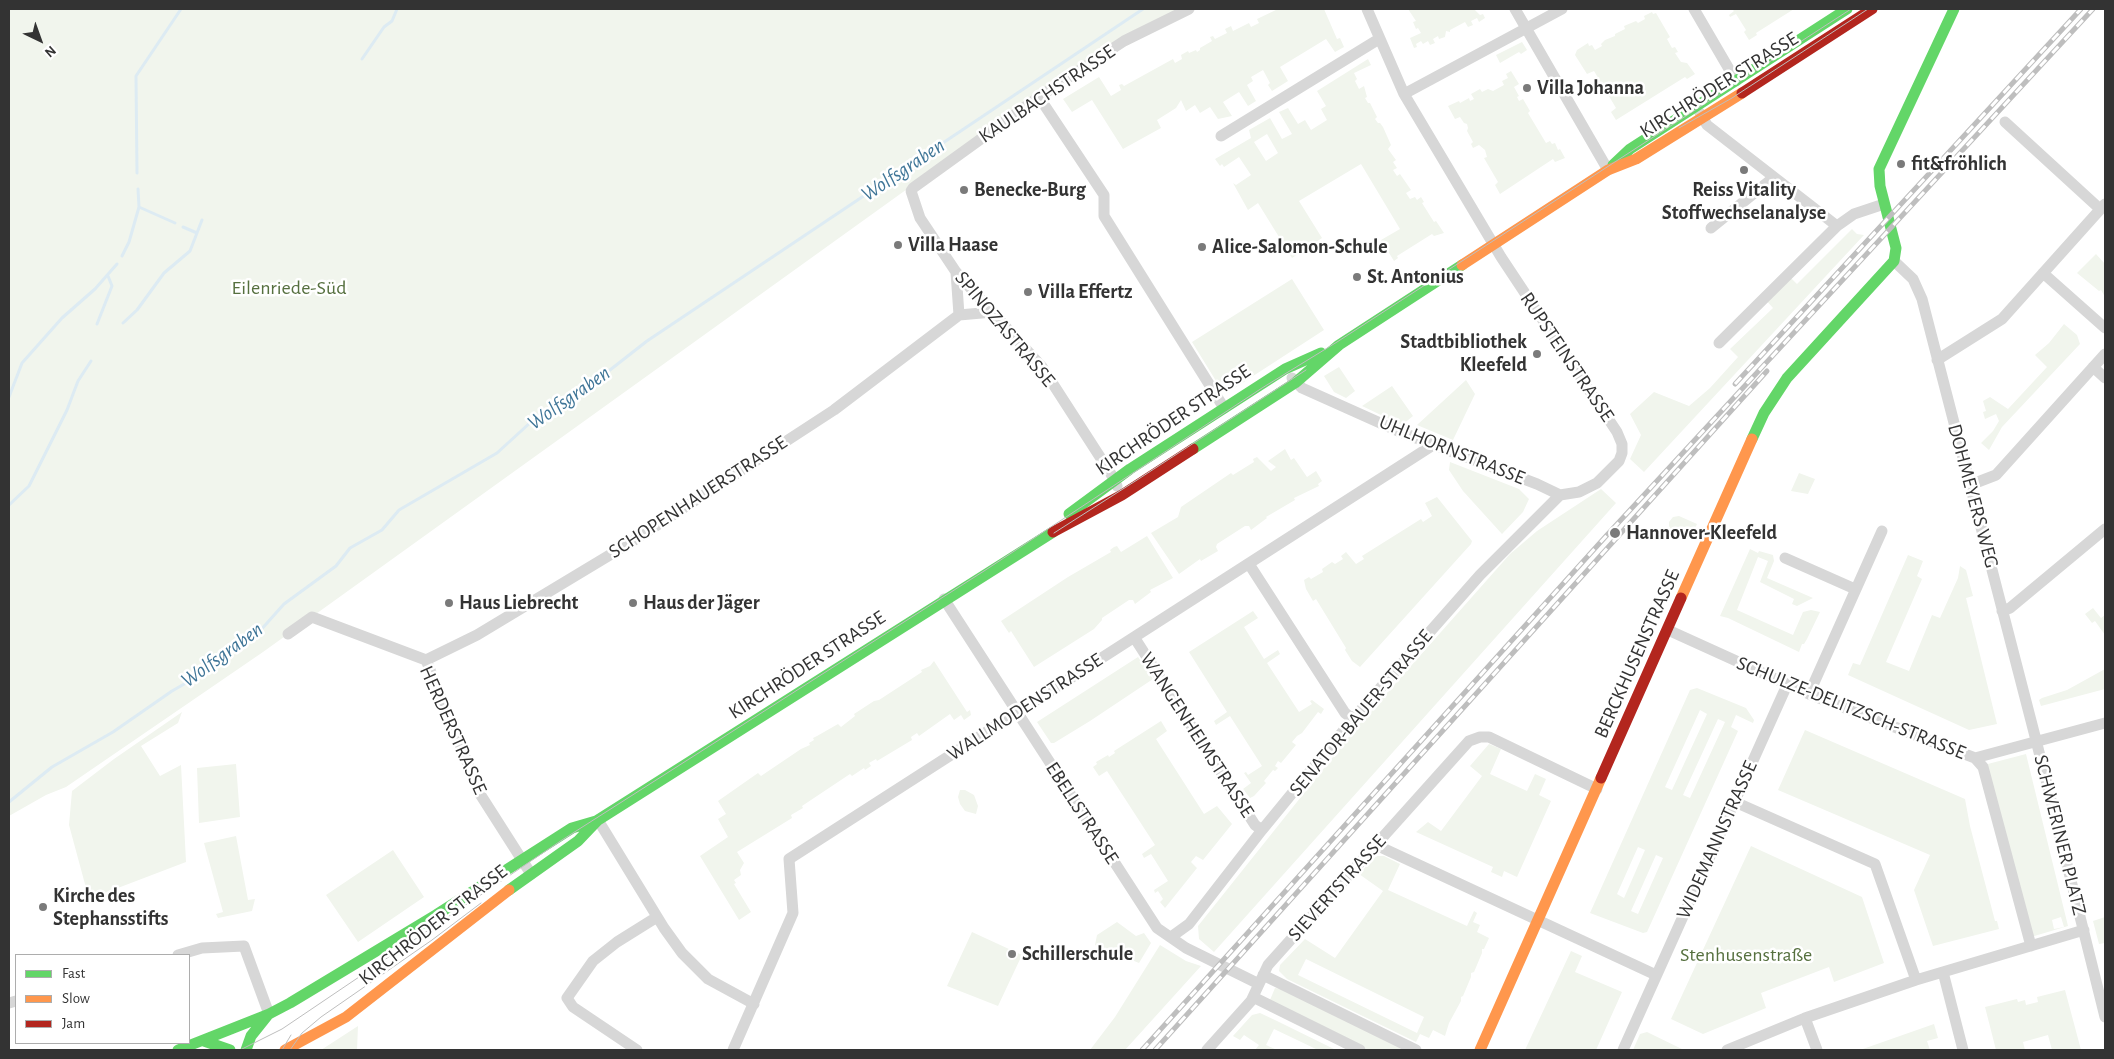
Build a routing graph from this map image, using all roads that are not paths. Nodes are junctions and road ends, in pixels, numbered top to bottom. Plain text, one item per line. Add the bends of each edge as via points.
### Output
1 (1189, 9) edge
2 (1366, 9) edge
3 (1515, 9) edge
4 (1562, 9) edge
5 (1694, 9) edge
6 (1847, 9) edge
7 (1872, 9) edge
8 (1954, 9) edge
9 (1525, 28) junction
10 (1379, 39) junction
11 (1736, 81) junction
12 (1404, 94) junction
13 (1039, 97) junction
14 (1695, 107) junction
15 (1703, 118) junction
16 (2005, 122) dead end
17 (1221, 136) dead end
18 (1608, 170) junction
19 (1773, 178) junction
20 (911, 191) joint
21 (1884, 204) junction
22 (2103, 206) edge
23 (1837, 226) junction
24 (1711, 228) dead end
25 (1493, 244) junction
26 (1894, 260) junction
27 (956, 272) junction
28 (2043, 274) junction
29 (993, 312) junction
30 (959, 315) junction
31 (2105, 328) edge
32 (1719, 343) dead end
33 (1339, 345) junction
34 (2105, 354) edge
35 (1937, 360) junction
36 (2093, 367) junction
37 (1285, 369) junction
38 (2105, 378) edge
39 (1295, 382) junction
40 (1224, 408) junction
41 (1433, 445) junction
42 (1114, 480) junction
43 (1970, 485) junction
44 (1120, 491) dead end
45 (1560, 495) junction
46 (2105, 529) edge
47 (1882, 531) dead end
48 (1036, 541) junction
49 (1785, 558) dead end
50 (1249, 564) junction
51 (1855, 589) junction
52 (944, 599) junction
53 (2002, 611) junction
54 (1668, 630) junction
55 (288, 634) dead end
56 (1134, 637) junction
57 (426, 660) junction
58 (1787, 685) junction
59 (1809, 694) junction
60 (1018, 713) junction
61 (1353, 719) junction
62 (2105, 722) edge
63 (2036, 740) junction
64 (1975, 758) junction
65 (1597, 789) junction
66 (1735, 802) junction
67 (598, 820) junction
68 (1262, 830) junction
69 (1376, 846) junction
70 (522, 860) junction
71 (531, 874) junction
72 (463, 898) junction
73 (657, 917) junction
74 (473, 918) junction
75 (1538, 922) junction
76 (2084, 930) junction
77 (1171, 937) junction
78 (2031, 946) junction
79 (181, 954) edge
80 (1943, 972) junction
81 (1656, 975) junction
82 (1261, 980) junction
83 (1916, 980) junction
84 (1253, 997) junction
85 (754, 1004) junction
86 (269, 1014) junction
87 (2105, 1017) edge
88 (1805, 1018) junction
89 (204, 1041) junction
90 (297, 1046) edge
91 (178, 1050) edge
92 (230, 1050) edge
93 (246, 1050) edge
94 (285, 1050) edge
95 (637, 1050) edge
96 (733, 1050) edge
97 (1207, 1050) edge
98 (1360, 1050) edge
99 (1416, 1050) edge
100 (1480, 1050) edge
101 (1623, 1050) edge
102 (1727, 1050) edge
103 (1817, 1050) edge
104 (1964, 1050) edge

1 - 13 street, KAULBACHSTRASSE via 1124,41
2 - 10 street, RUPSTEINSTRASSE
3 - 9 street
4 - 9 street
5 - 11 street
6 - 11 main road, KIRCHRÖDER STRASSE
7 - 15 main road, KIRCHRÖDER STRASSE
8 - 21 main road via 1878,169
9 - 12 street
9 - 18 street
10 - 12 street, RUPSTEINSTRASSE
10 - 17 street
11 - 14 main road, KIRCHRÖDER STRASSE
12 - 25 street, RUPSTEINSTRASSE
13 - 20 street, KAULBACHSTRASSE
13 - 40 street via 1104,195 1104,216
14 - 15 street
14 - 18 main road, KIRCHRÖDER STRASSE via 1630,149
15 - 18 main road, KIRCHRÖDER STRASSE via 1636,159
15 - 19 street via 1707,125
16 - 22 street
18 - 25 main road, KIRCHRÖDER STRASSE
19 - 23 street
19 - 24 street
20 - 27 street, SPINOZASTRASSE via 920,218
21 - 23 street via 1854,214
21 - 26 main road via 1896,248
22 - 28 street
23 - 32 street
25 - 33 main road, KIRCHRÖDER STRASSE
25 - 45 street, RUPSTEINSTRASSE via 1622,444 1619,461 1588,489
26 - 35 street, DOHMEYERS WEG via 1913,280 1922,299
26 - 54 main road, BERCKHUSENSTRASSE via 1787,378 1771,400
27 - 29 street, SPINOZASTRASSE
27 - 30 street
28 - 31 street
28 - 35 street via 2002,319
29 - 30 street
29 - 42 street, SPINOZASTRASSE via 1042,367
30 - 57 street, SCHOPENHAUERSTRASSE via 834,410 641,536 477,635
33 - 37 main road, KIRCHRÖDER STRASSE
33 - 39 main road, KIRCHRÖDER STRASSE
34 - 36 street
35 - 43 street, DOHMEYERS WEG
36 - 38 street
36 - 43 street via 1996,475
37 - 39 street, UHLHORNSTRASSE
37 - 40 main road, KIRCHRÖDER STRASSE
39 - 41 street, UHLHORNSTRASSE via 1302,388
39 - 48 main road, KIRCHRÖDER STRASSE via 1122,494
40 - 42 main road, KIRCHRÖDER STRASSE
41 - 45 street, UHLHORNSTRASSE
41 - 50 street, WALLMODENSTRASSE
42 - 44 street, SPINOZASTRASSE
42 - 48 main road, KIRCHRÖDER STRASSE
43 - 53 street, DOHMEYERS WEG
45 - 61 street, SENATOR-BAUER-STRASSE via 1480,575
46 - 53 street via 2010,608
47 - 51 street
48 - 52 main road, KIRCHRÖDER STRASSE
49 - 51 street
50 - 56 street, WALLMODENSTRASSE
50 - 61 street via 1345,713
51 - 59 street
52 - 60 street, EBELLSTRASSE
52 - 67 main road, KIRCHRÖDER STRASSE
53 - 63 street, DOHMEYERS WEG
54 - 58 street, SCHULZE-DELITZSCH-STRASSE
54 - 65 main road, BERCKHUSENSTRASSE
55 - 57 street, HERDERSTRASSE via 312,617
56 - 60 street, WALLMODENSTRASSE
56 - 68 street, WANGENHEIMSTRASSE via 1255,825
57 - 70 street, HERDERSTRASSE via 480,794
58 - 59 street, SCHULZE-DELITZSCH-STRASSE
58 - 66 street, WIDEMANNSTRASSE
59 - 64 street, SCHULZE-DELITZSCH-STRASSE
60 - 77 street, EBELLSTRASSE via 1151,921
60 - 85 street, WALLMODENSTRASSE via 789,859 793,913
61 - 68 street, SENATOR-BAUER-STRASSE
62 - 63 street, SCHULZE-DELITZSCH-STRASSE
63 - 64 street, SCHULZE-DELITZSCH-STRASSE
63 - 76 street, SCHWERINER PLATZ
64 - 78 street via 1983,767
65 - 69 street, SIEVERTSTRASSE via 1489,737 1480,737 1469,742
65 - 75 main road, BERCKHUSENSTRASSE
66 - 81 street, WIDEMANNSTRASSE
66 - 83 street via 1875,864
67 - 70 main road, KIRCHRÖDER STRASSE via 572,828
67 - 71 main road, KIRCHRÖDER STRASSE via 578,841
67 - 73 street
68 - 77 street, SENATOR-BAUER-STRASSE via 1189,924
69 - 75 street
69 - 82 street, SIEVERTSTRASSE via 1268,965
70 - 71 street, HERDERSTRASSE
70 - 72 main road, KIRCHRÖDER STRASSE
71 - 74 main road, KIRCHRÖDER STRASSE
72 - 74 main road via 473,903
72 - 86 main road, KIRCHRÖDER STRASSE
73 - 85 street via 682,952 708,979
73 - 95 street via 593,961 567,998 573,1008
74 - 90 main road, KIRCHRÖDER STRASSE via 346,1017
75 - 81 street
75 - 100 main road, BERCKHUSENSTRASSE
76 - 78 street
76 - 87 street, SCHWERINER PLATZ
77 - 82 street, EBELLSTRASSE via 1202,956
78 - 80 street
79 - 86 street via 202,948 244,946
80 - 83 street
80 - 104 street
81 - 101 street, WIDEMANNSTRASSE
82 - 84 street, SIEVERTSTRASSE
82 - 99 street, EBELLSTRASSE
83 - 88 street
84 - 97 street, SIEVERTSTRASSE
84 - 98 street
85 - 96 street, WALLMODENSTRASSE
86 - 89 main road, KIRCHRÖDER STRASSE
86 - 93 main road via 251,1036
88 - 102 street
88 - 103 street
89 - 91 main road, KIRCHRÖDER STRASSE
89 - 92 main road
90 - 94 main road, KIRCHRÖDER STRASSE

